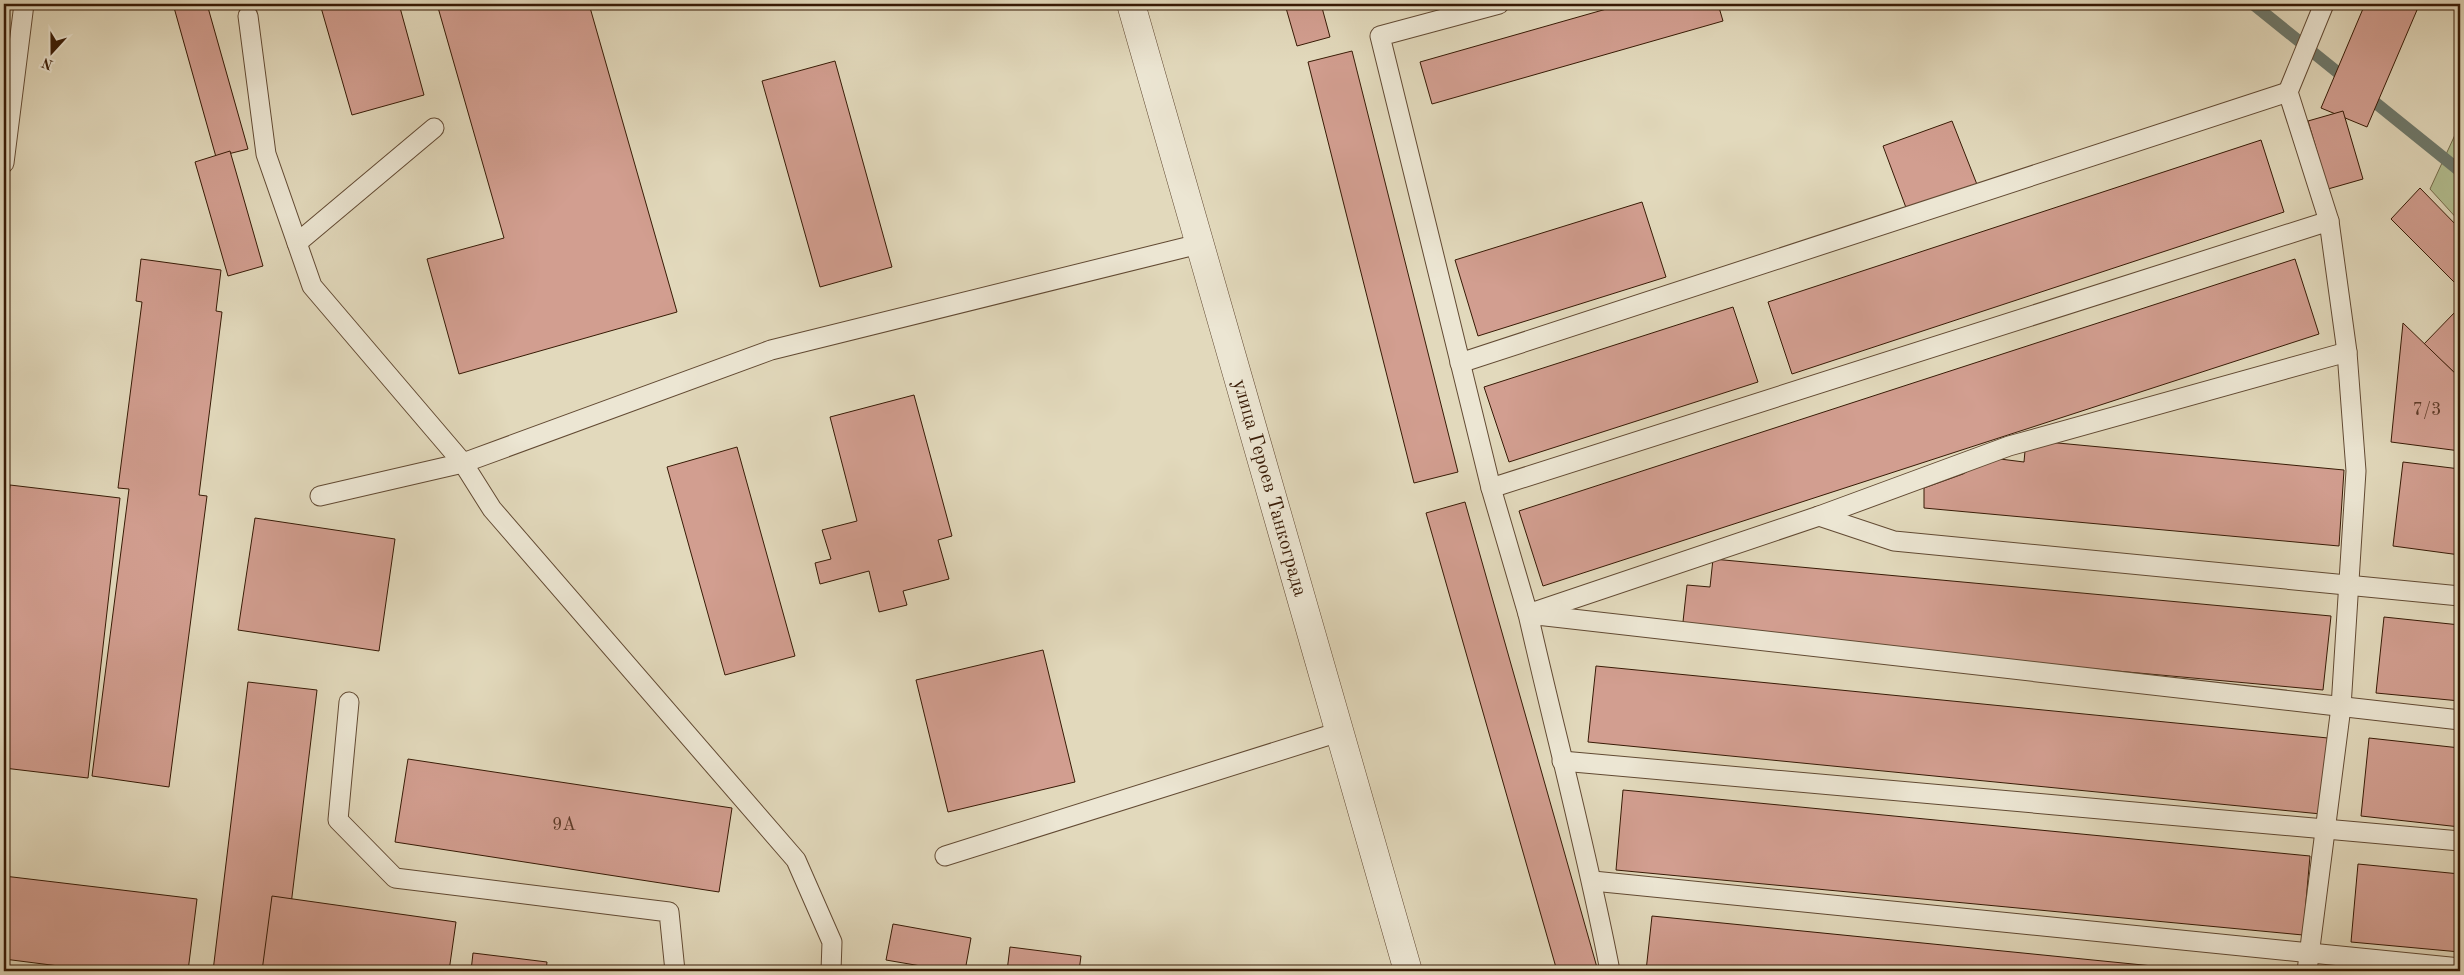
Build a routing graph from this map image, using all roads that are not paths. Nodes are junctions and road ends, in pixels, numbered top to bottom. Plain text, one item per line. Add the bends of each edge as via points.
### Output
1 (24, 4) edge
2 (1131, 4) edge
3 (1498, 4) edge
4 (2324, 4) edge
5 (248, 16) dead end
6 (2288, 92) junction
7 (434, 128) dead end
8 (4, 163) edge
9 (2329, 221) junction
10 (297, 243) junction
11 (1199, 244) junction
12 (2347, 352) junction
13 (1460, 363) junction
14 (463, 463) junction
15 (1491, 488) junction
16 (320, 496) dead end
17 (1819, 516) junction
18 (2349, 586) junction
19 (2460, 596) edge
20 (1528, 614) junction
21 (349, 702) dead end
22 (2341, 707) junction
23 (2460, 720) edge
24 (1339, 732) junction
25 (1562, 761) junction
26 (2325, 828) junction
27 (2460, 841) edge
28 (945, 856) dead end
29 (1593, 881) junction
30 (2308, 962) edge
31 (2460, 968) edge
32 (675, 971) edge
33 (831, 971) edge
34 (1408, 971) edge
35 (1610, 971) edge

1 - 8 lane
2 - 11 street, улица Героев Танкограда
3 - 13 lane via 1380,36
4 - 6 lane
5 - 10 lane via 266,154
6 - 9 lane
6 - 13 lane
7 - 10 lane
9 - 12 lane
9 - 15 lane
10 - 14 lane via 312,286
11 - 14 lane via 771,350
11 - 24 street, улица Героев Танкограда
12 - 17 lane via 2010,446
12 - 18 lane via 2356,471
13 - 15 lane
14 - 16 lane
14 - 33 lane via 492,509 796,860 832,942
15 - 20 lane
17 - 18 lane via 1894,542
17 - 20 lane
18 - 19 lane
18 - 22 lane
20 - 22 lane
20 - 25 lane
21 - 32 lane via 338,820 395,878 669,912
22 - 23 lane
22 - 26 lane
24 - 28 lane
24 - 34 street, улица Героев Танкограда
25 - 26 lane
25 - 29 lane
26 - 27 lane
26 - 30 lane
29 - 30 lane
29 - 35 lane
30 - 31 lane

